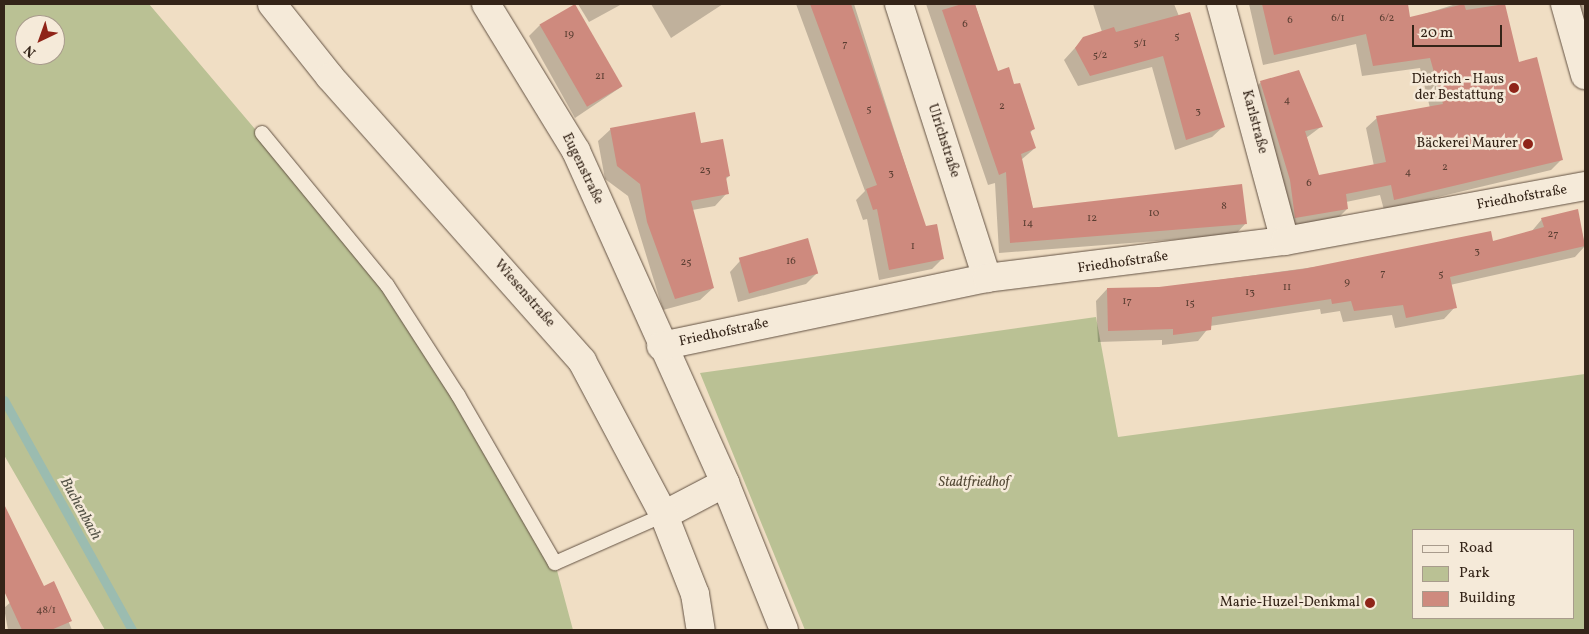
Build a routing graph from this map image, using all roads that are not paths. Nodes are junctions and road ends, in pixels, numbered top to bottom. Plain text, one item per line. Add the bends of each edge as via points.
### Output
1 (899, 4) edge
2 (1221, 4) edge
3 (1565, 4) edge
4 (495, 7) edge
5 (283, 8) edge
6 (1585, 75) edge
7 (262, 133) dead end
8 (1585, 186) edge
9 (1285, 241) junction
10 (986, 278) junction
11 (661, 346) junction
12 (725, 483) junction
13 (664, 515) junction
14 (701, 630) edge
15 (784, 630) edge

1 - 10 street, Ulrichstraße
2 - 9 street, Karlstraße
3 - 6 street
4 - 11 street, Eugenstraße via 576,151
5 - 13 street, Wiesenstraße via 582,361
7 - 13 lane via 387,286 458,395 556,563
8 - 9 street, Friedhofstraße
9 - 10 street, Friedhofstraße
10 - 11 street, Friedhofstraße
11 - 12 street, Eugenstraße
12 - 13 street
12 - 15 street, Eugenstraße
13 - 14 street, Wiesenstraße via 695,594

